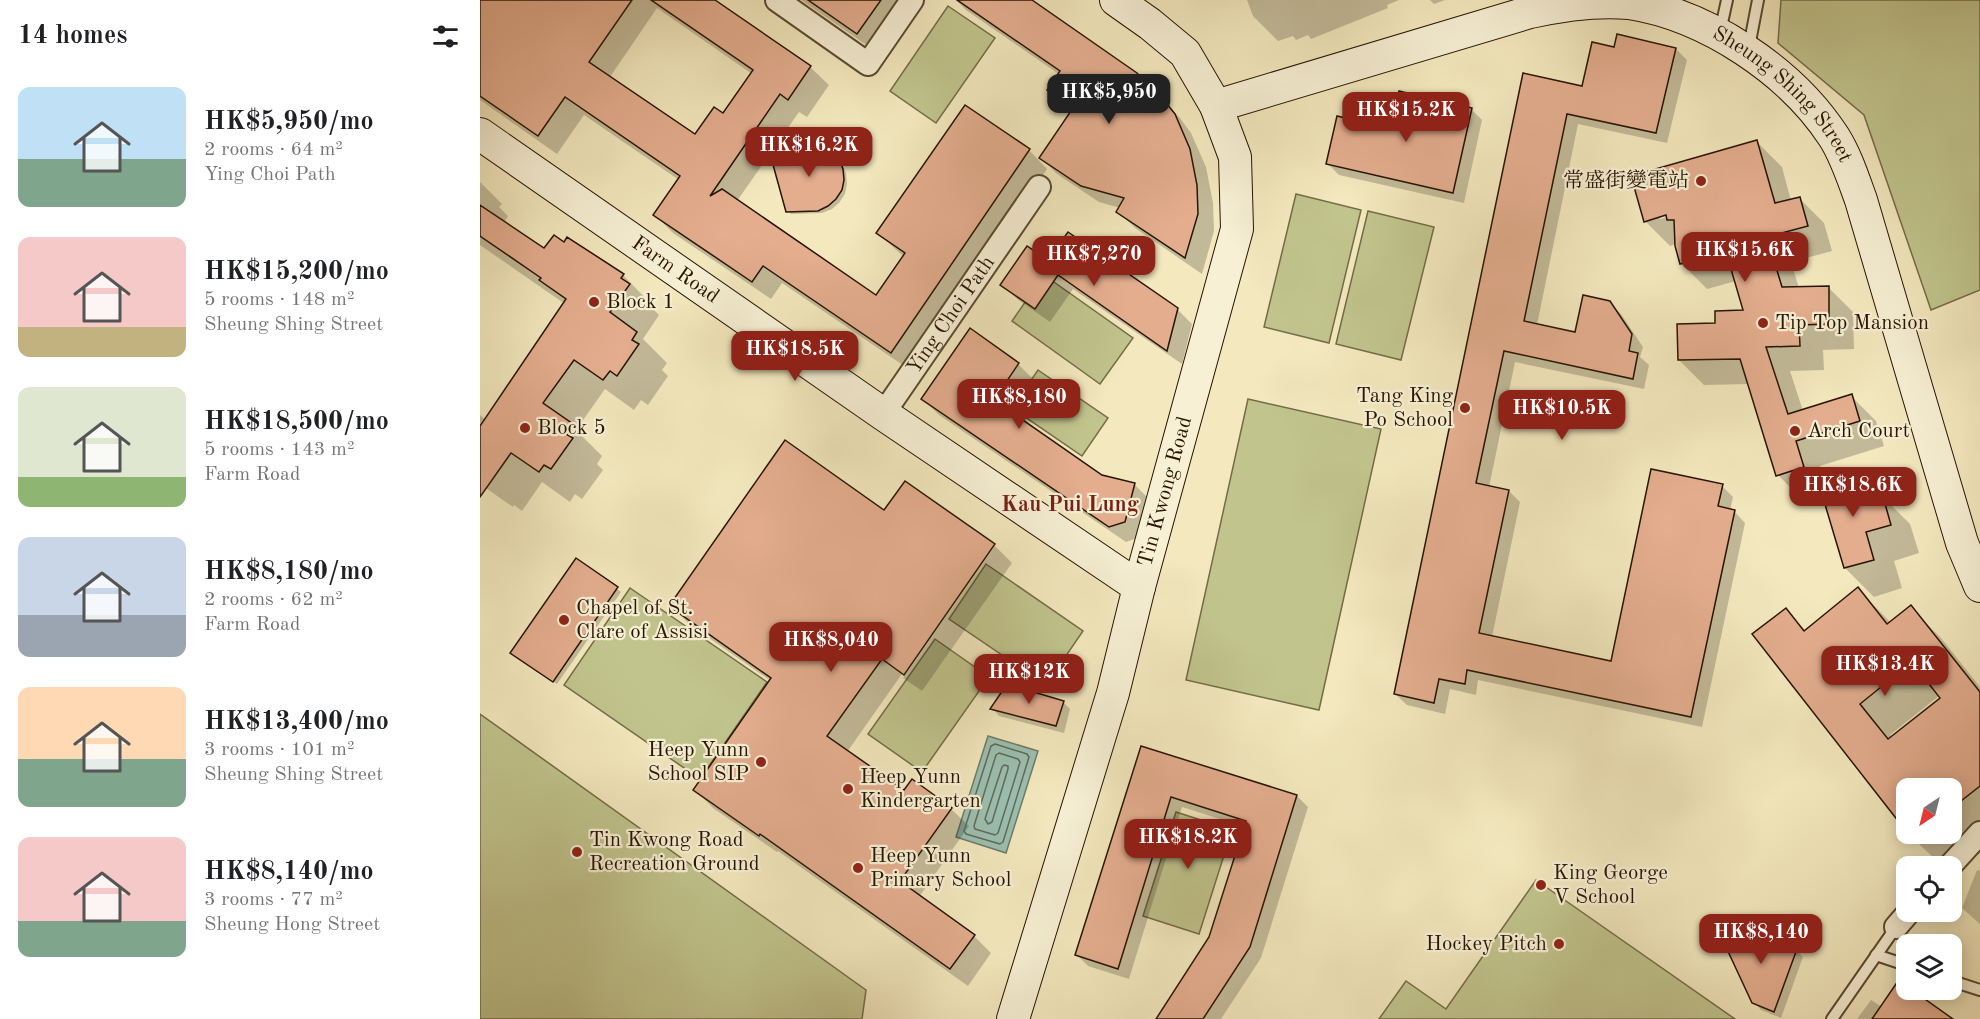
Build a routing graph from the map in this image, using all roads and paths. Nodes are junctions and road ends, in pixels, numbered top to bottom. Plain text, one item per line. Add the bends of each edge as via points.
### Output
1 (777, 0) edge
2 (912, 0) edge
3 (1116, 0) edge
4 (1727, 0) edge
5 (1758, 0) edge
6 (1720, 36) junction
7 (1748, 53) junction
8 (1216, 105) junction
9 (480, 134) edge
10 (1039, 187) dead end
11 (883, 414) junction
12 (1980, 586) edge
13 (1139, 588) junction
14 (1980, 833) edge
15 (1959, 856) edge
16 (1901, 922) edge
17 (1876, 955) junction
18 (1896, 962) edge
19 (1962, 984) edge
20 (1980, 990) edge
21 (1013, 1019) edge
22 (1832, 1019) edge

1 - 2 street via 868,64
3 - 8 street, Tin Kwong Road via 1185,53
4 - 6 lane
5 - 7 lane
6 - 7 street, Sheung Shing Street
6 - 8 street, Sheung Shing Street via 1677,15 1628,2 1563,5
7 - 12 street, Sheung Shing Street via 1809,104 1848,164 1962,543
8 - 13 street, Tin Kwong Road via 1235,157 1237,229
9 - 11 street, Farm Road
10 - 11 street, Ying Choi Path
11 - 13 street, Farm Road
13 - 21 street, Tin Kwong Road via 1113,693
14 - 15 street
16 - 17 lane
17 - 18 lane
17 - 22 lane
19 - 20 lane

